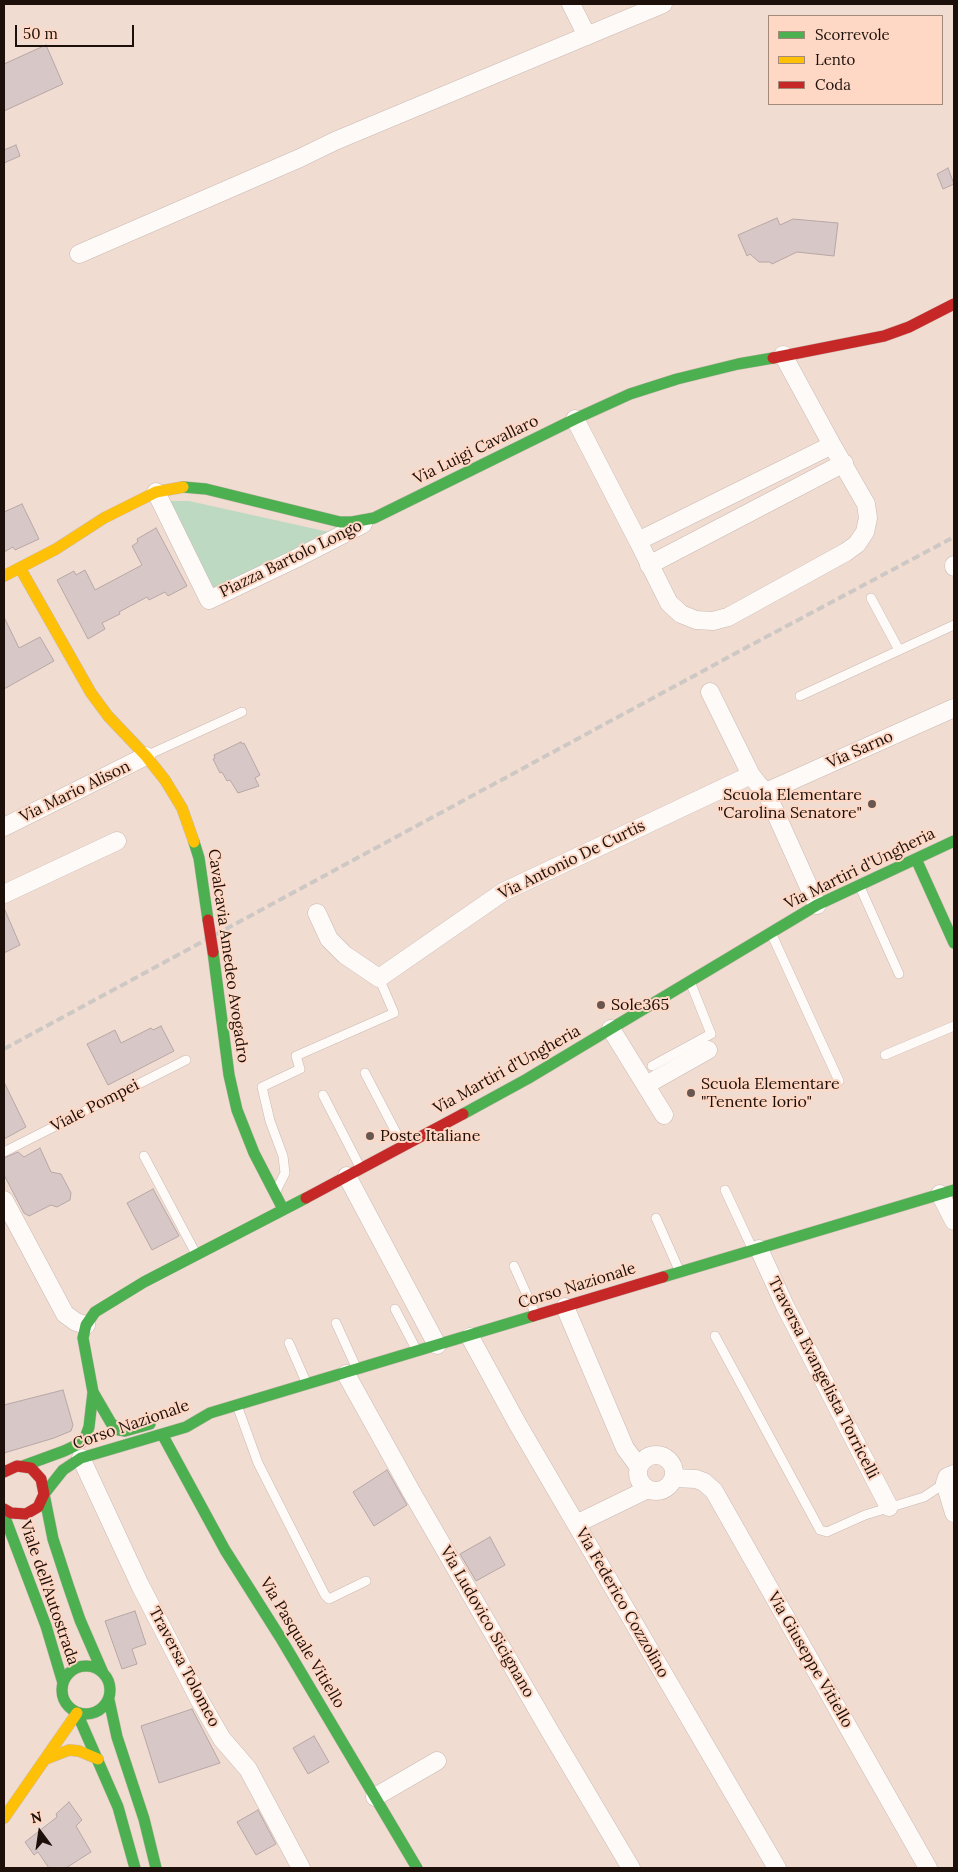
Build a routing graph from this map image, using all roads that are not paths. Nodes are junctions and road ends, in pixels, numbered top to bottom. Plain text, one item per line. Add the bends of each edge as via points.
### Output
1 (571, 4) edge
2 (664, 4) edge
3 (586, 36) junction
4 (79, 254) dead end
5 (954, 304) edge
6 (783, 355) junction
7 (575, 419) junction
8 (832, 445) junction
9 (844, 463) junction
10 (156, 492) junction
11 (374, 518) junction
12 (638, 541) junction
13 (649, 566) junction
14 (20, 568) junction
15 (4, 576) edge
16 (871, 598) dead end
17 (954, 625) edge
18 (899, 650) junction
19 (710, 692) dead end
20 (800, 696) dead end
21 (954, 708) edge
22 (242, 712) dead end
23 (146, 756) junction
24 (751, 774) junction
25 (766, 792) junction
26 (4, 827) edge
27 (117, 840) dead end
28 (954, 841) edge
29 (916, 859) junction
30 (859, 885) junction
31 (4, 894) edge
32 (817, 905) junction
33 (317, 913) dead end
34 (771, 932) junction
35 (954, 943) edge
36 (899, 974) dead end
37 (379, 978) junction
38 (690, 982) junction
39 (954, 1026) edge
40 (611, 1029) junction
41 (708, 1050) dead end
42 (885, 1055) dead end
43 (186, 1060) dead end
44 (652, 1066) dead end
45 (365, 1073) dead end
46 (839, 1081) dead end
47 (646, 1084) junction
48 (323, 1095) dead end
49 (664, 1115) dead end
50 (403, 1147) junction
51 (4, 1152) edge
52 (144, 1156) dead end
53 (354, 1173) junction
54 (725, 1190) dead end
55 (947, 1192) edge
56 (275, 1193) junction
57 (4, 1200) edge
58 (283, 1209) junction
59 (656, 1218) dead end
60 (8, 1221) edge
61 (954, 1221) edge
62 (756, 1249) junction
63 (197, 1254) junction
64 (514, 1266) dead end
65 (680, 1272) junction
66 (565, 1307) junction
67 (396, 1309) dead end
68 (536, 1316) junction
69 (336, 1323) dead end
70 (86, 1325) junction
71 (715, 1336) dead end
72 (470, 1337) junction
73 (289, 1343) dead end
74 (437, 1345) junction
75 (417, 1352) junction
76 (351, 1372) junction
77 (307, 1384) junction
78 (93, 1392) junction
79 (237, 1405) junction
80 (210, 1414) junction
81 (182, 1416) dead end
82 (163, 1421) dead end
83 (162, 1434) junction
84 (80, 1458) junction
85 (23, 1466) junction
86 (639, 1468) junction
87 (4, 1472) edge
88 (674, 1478) junction
89 (949, 1479) edge
90 (648, 1489) junction
91 (44, 1494) junction
92 (889, 1507) junction
93 (4, 1509) edge
94 (954, 1513) edge
95 (4, 1515) edge
96 (576, 1524) junction
97 (366, 1581) dead end
98 (103, 1672) junction
99 (63, 1682) junction
100 (63, 1697) junction
101 (108, 1700) junction
102 (58, 1713) dead end
103 (77, 1713) junction
104 (53, 1729) dead end
105 (46, 1758) junction
106 (98, 1759) junction
107 (437, 1761) dead end
108 (374, 1796) junction
109 (4, 1818) edge
110 (134, 1868) edge
111 (156, 1868) edge
112 (301, 1868) edge
113 (417, 1868) edge
114 (631, 1868) edge
115 (777, 1868) edge
116 (928, 1868) edge

1 - 3 street
2 - 3 street
3 - 4 street via 335,140
5 - 6 main road, Via Luigi Cavallaro via 884,336
6 - 7 main road, Via Luigi Cavallaro via 658,385
6 - 8 street
7 - 11 main road, Via Luigi Cavallaro
7 - 12 street
8 - 9 street
8 - 12 street
9 - 13 street
9 - 13 street via 866,504 865,532 857,544 728,618 704,621 681,614 669,603
10 - 11 main road, Via Luigi Cavallaro via 188,487 206,489 340,522
10 - 11 street, Piazza Bartolo Longo via 209,600
10 - 14 main road, Via Luigi Cavallaro via 104,518
12 - 13 street
14 - 15 main road, Via Luigi Cavallaro
14 - 23 main road, Cavalcavia Amedeo Avogadro via 91,693
16 - 18 lane
17 - 18 lane
18 - 20 lane
19 - 24 street
21 - 25 street, Via Sarno
22 - 23 lane
23 - 26 street, Via Mario Alison
23 - 56 main road, Cavalcavia Amedeo Avogadro, bridge via 169,787 189,824 199,858 233,1093 248,1138
24 - 25 street
24 - 37 street, Via Antonio De Curtis via 503,892
25 - 32 street
27 - 31 street
28 - 29 main road, Via Martiri d'Ungheria
29 - 30 main road, Via Martiri d'Ungheria
29 - 35 main road
30 - 32 main road, Via Martiri d'Ungheria
30 - 36 lane
32 - 34 main road, Via Martiri d'Ungheria
33 - 37 street via 329,939 345,955
34 - 38 main road, Via Martiri d'Ungheria
34 - 46 lane
37 - 56 lane via 394,1013 296,1056 300,1069 262,1087 285,1172
38 - 40 main road, Via Martiri d'Ungheria
38 - 44 lane via 711,1034
39 - 42 lane
40 - 47 street
40 - 50 main road, Via Martiri d'Ungheria
41 - 47 street
43 - 51 lane, Viale Pompei
45 - 50 lane
47 - 49 street
48 - 53 lane
50 - 53 main road, Via Martiri d'Ungheria
52 - 63 lane
53 - 58 main road, Via Martiri d'Ungheria
53 - 74 street
54 - 62 lane
55 - 61 street
55 - 62 main road, Corso Nazionale
56 - 58 main road, Cavalcavia Amedeo Avogadro
57 - 60 street
58 - 63 main road, Via Martiri d'Ungheria
59 - 65 lane
60 - 70 street via 65,1314
62 - 65 main road, Corso Nazionale
62 - 92 street, Traversa Evangelista Torricelli
63 - 70 main road, Via Martiri d'Ungheria via 104,1305
64 - 68 lane
65 - 66 main road, Corso Nazionale
66 - 68 main road, Corso Nazionale
66 - 86 street via 625,1448
67 - 75 lane
68 - 72 main road, Corso Nazionale
69 - 76 lane
70 - 78 main road via 84,1348
71 - 92 lane via 820,1530 827,1532
72 - 74 main road, Corso Nazionale
72 - 96 street, Via Federico Cozzolino
73 - 77 lane
74 - 75 main road, Corso Nazionale
75 - 76 main road, Corso Nazionale
76 - 77 main road, Corso Nazionale
76 - 114 street, Via Ludovico Sicignano via 411,1491
77 - 79 main road, Corso Nazionale
78 - 82 main road, Corso Nazionale via 111,1423 119,1430
78 - 85 main road, Corso Nazionale via 89,1427 81,1443
79 - 80 main road, Corso Nazionale
79 - 97 lane via 258,1463 325,1595 329,1598
80 - 81 main road, Corso Nazionale
80 - 83 main road, Corso Nazionale via 186,1427
83 - 84 main road, Corso Nazionale
83 - 108 main road, Via Pasquale Vitiello via 225,1550
84 - 91 main road, Corso Nazionale via 63,1470
84 - 112 street, Traversa Tolomeo via 200,1701 222,1739 248,1769
85 - 87 main road, Corso Nazionale
85 - 91 main road, Viale dell'Autostrada via 37,1473 44,1486
86 - 88 street via 646,1458 658,1455 669,1460
86 - 90 street via 639,1478
88 - 90 street via 666,1488
88 - 116 street, Via Giuseppe Vitiello via 704,1482 714,1491
89 - 92 lane via 924,1497
89 - 94 street
90 - 96 street
91 - 93 main road, Corso Nazionale via 38,1507 26,1514
91 - 98 main road, Viale dell'Autostrada via 68,1585
95 - 99 main road, Viale dell'Autostrada via 46,1626
96 - 115 street, Via Federico Cozzolino
98 - 99 main road via 83,1666 71,1671
98 - 101 main road via 110,1686
99 - 100 main road
100 - 102 main road
100 - 103 main road
101 - 103 main road via 99,1711 84,1715
101 - 111 main road
103 - 105 main road
103 - 106 main road
104 - 105 main road
105 - 106 main road via 68,1750
105 - 109 main road
106 - 110 main road via 118,1807
107 - 108 street
108 - 113 main road, Via Pasquale Vitiello

